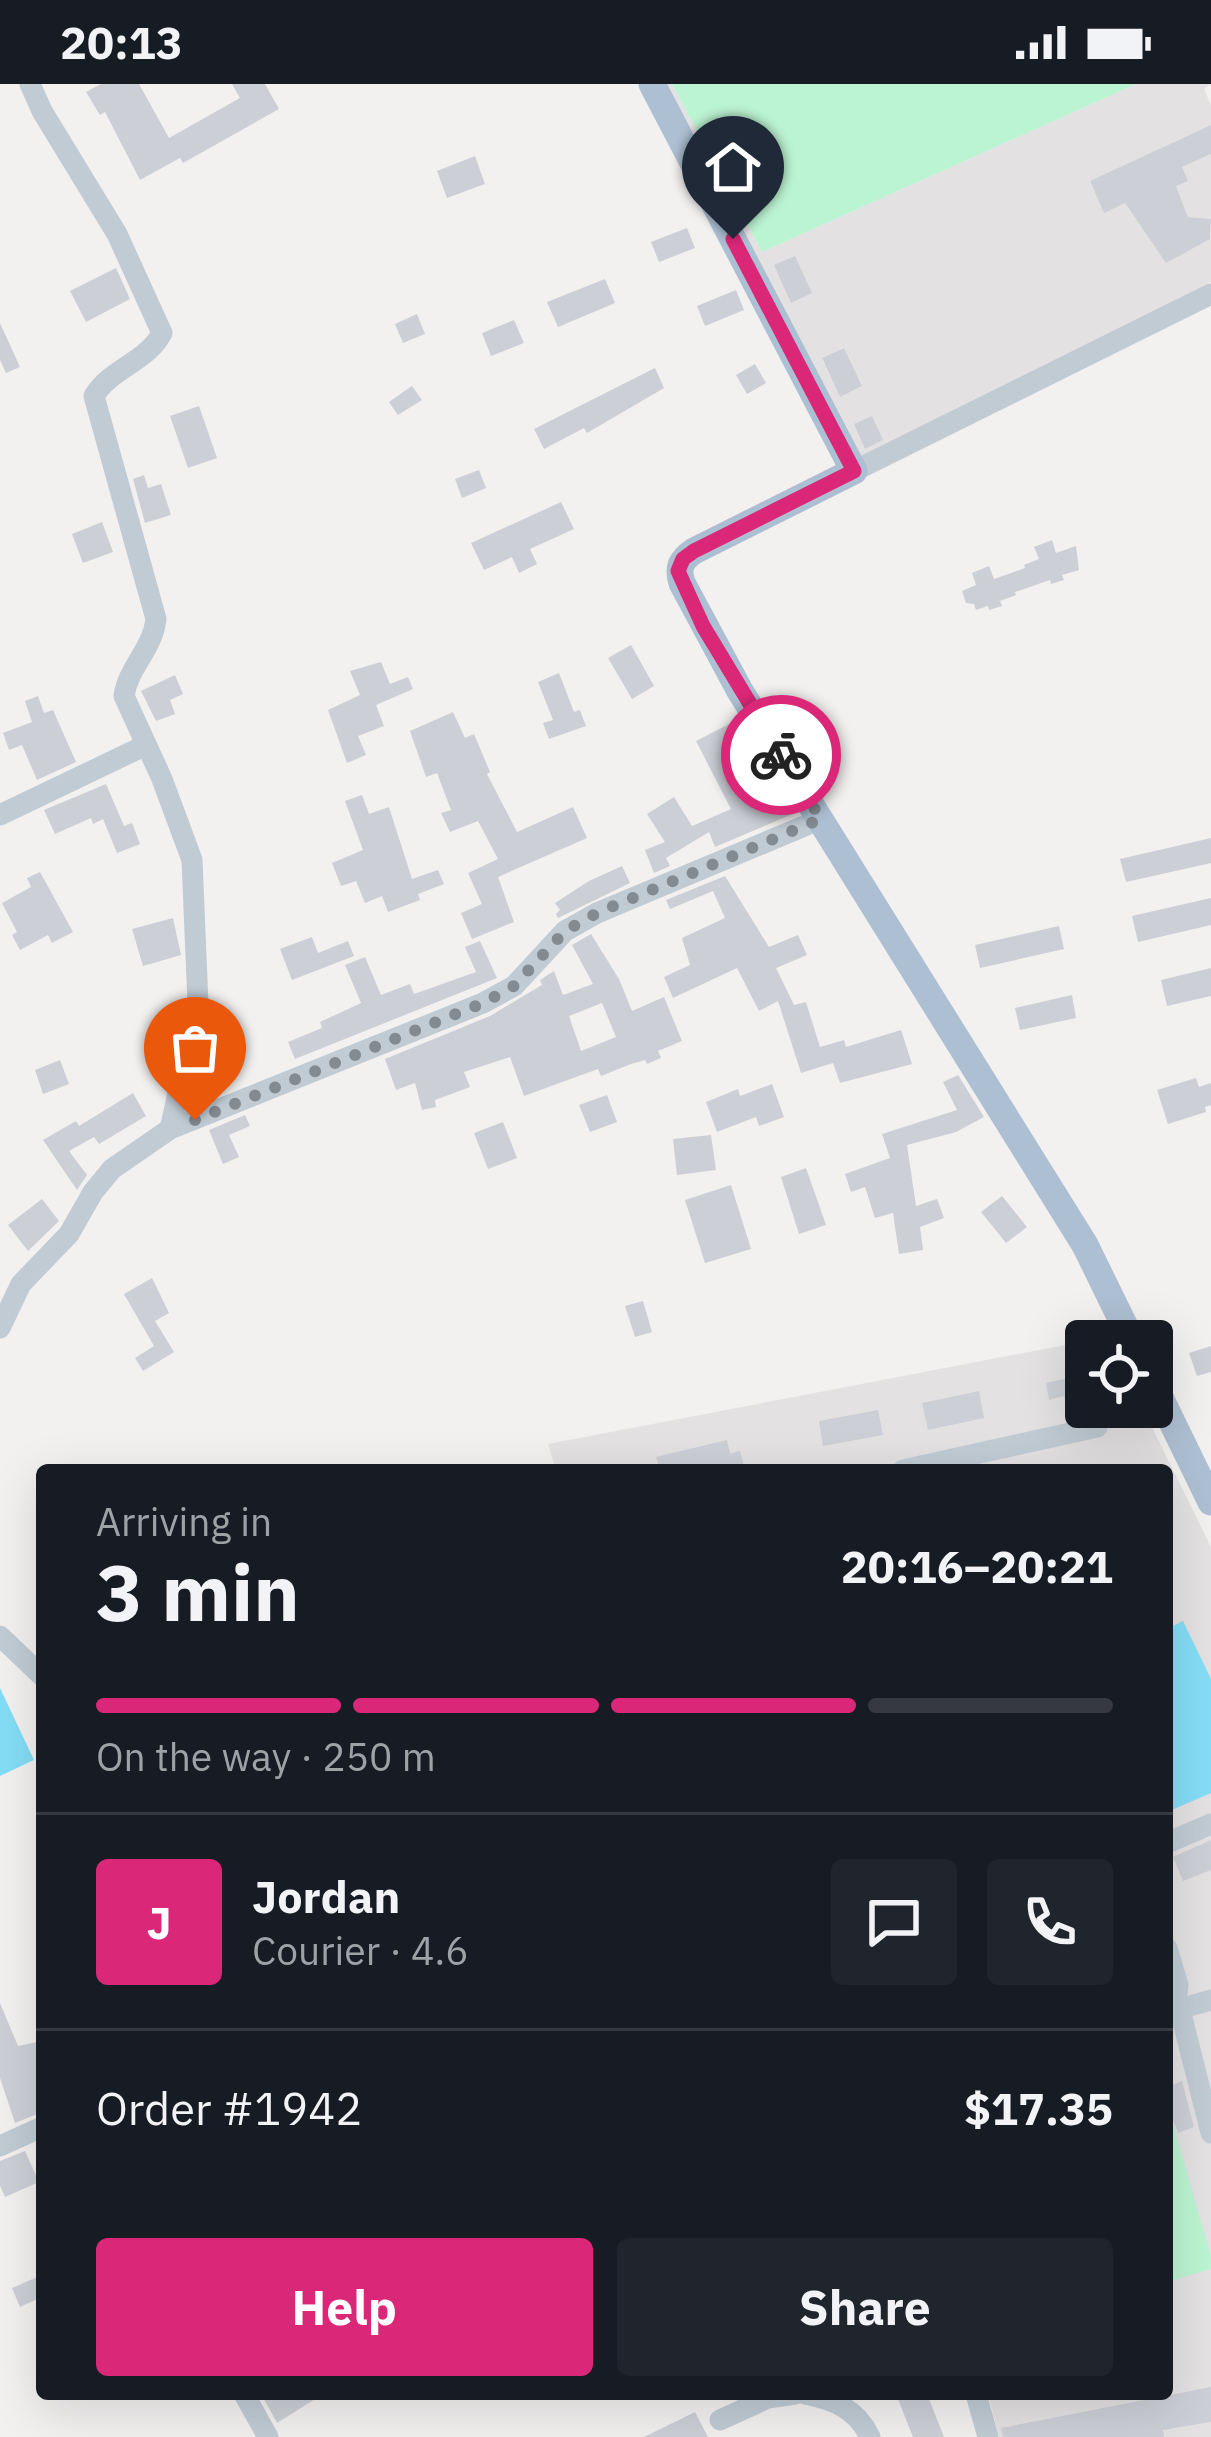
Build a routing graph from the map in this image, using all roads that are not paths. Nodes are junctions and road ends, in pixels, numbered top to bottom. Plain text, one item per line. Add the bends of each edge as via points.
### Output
1 (30, 84) edge
2 (652, 84) edge
3 (1211, 294) edge
4 (854, 471) junction
5 (144, 746) junction
6 (0, 815) edge
7 (821, 819) junction
8 (170, 1129) junction
9 (10, 1286) edge
10 (1122, 1320) edge
11 (0, 1328) edge
12 (1173, 1425) edge
13 (1093, 1428) edge
14 (932, 1464) edge
15 (1211, 1502) edge
16 (0, 1636) edge
17 (36, 1670) edge
18 (1211, 1824) edge
19 (1173, 1840) edge
20 (1173, 1968) edge
21 (1173, 2000) edge
22 (1211, 2000) edge
23 (1173, 2006) edge
24 (1173, 2008) edge
25 (36, 2130) edge
26 (1211, 2133) edge
27 (0, 2146) edge
28 (247, 2400) edge
29 (764, 2400) edge
30 (838, 2400) edge
31 (978, 2400) edge
32 (720, 2420) dead end
33 (268, 2437) edge
34 (870, 2437) edge
35 (988, 2437) edge

1 - 5 street via 117,234 162,333 94,396 156,619 124,696
2 - 4 main road
3 - 4 street
4 - 7 main road via 694,551 678,571 740,691
5 - 6 street
5 - 8 street via 191,860 196,903 198,1004
7 - 8 street via 597,913 483,1003
7 - 10 main road via 1085,1245
8 - 9 street via 112,1169 69,1234
9 - 11 street
12 - 15 main road
13 - 14 street
16 - 17 street
18 - 19 street
20 - 21 street
22 - 23 street
24 - 26 street
25 - 27 street
28 - 33 street
29 - 32 street
30 - 34 street
31 - 35 street

